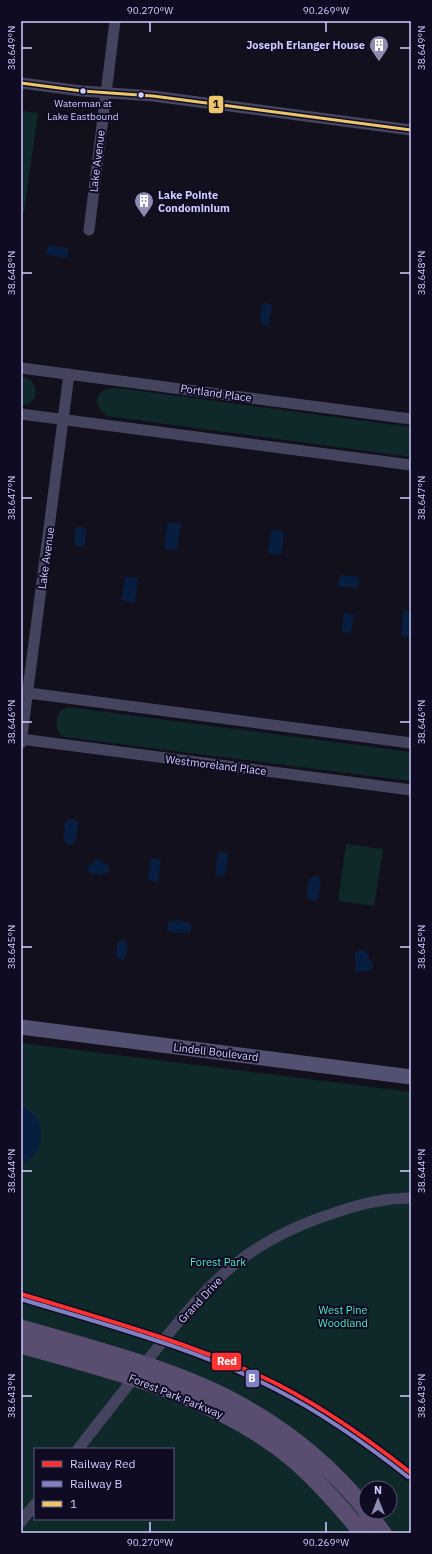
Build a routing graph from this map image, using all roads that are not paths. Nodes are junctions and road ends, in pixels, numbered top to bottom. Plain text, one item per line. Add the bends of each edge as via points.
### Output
1 (115, 21) edge
2 (21, 83) edge
3 (106, 92) junction
4 (411, 130) edge
5 (89, 230) dead end
6 (21, 368) edge
7 (69, 374) junction
8 (21, 414) edge
9 (64, 419) junction
10 (411, 419) edge
11 (411, 465) edge
12 (24, 693) edge
13 (21, 739) edge
14 (21, 743) edge
15 (411, 743) edge
16 (411, 790) edge
17 (21, 1027) edge
18 (411, 1077) edge
19 (411, 1198) edge
20 (21, 1328) edge
21 (21, 1345) edge
22 (79, 1448) edge
23 (358, 1501) edge
24 (34, 1505) edge
25 (374, 1520) edge
26 (21, 1522) edge
27 (362, 1533) edge
28 (383, 1533) edge

1 - 3 street, Lake Avenue
2 - 3 street
3 - 4 street
3 - 5 street, Lake Avenue
6 - 7 street, Portland Place
7 - 9 street, Lake Avenue
7 - 10 street, Portland Place
8 - 9 street
9 - 11 street
9 - 12 street, Lake Avenue
12 - 13 street, Lake Avenue
12 - 15 street
13 - 14 street, Lake Avenue
13 - 16 street, Westmoreland Place
17 - 18 main road, Lindell Boulevard
19 - 22 street, Grand Drive via 379,1201 321,1216 294,1228 247,1256 223,1275 184,1315
20 - 23 main road, Forest Park Parkway via 169,1374 233,1401 308,1451 337,1477
21 - 27 main road, Forest Park Parkway via 159,1387 232,1419 293,1459 320,1484
24 - 26 street
25 - 28 main road, Forest Park Parkway

